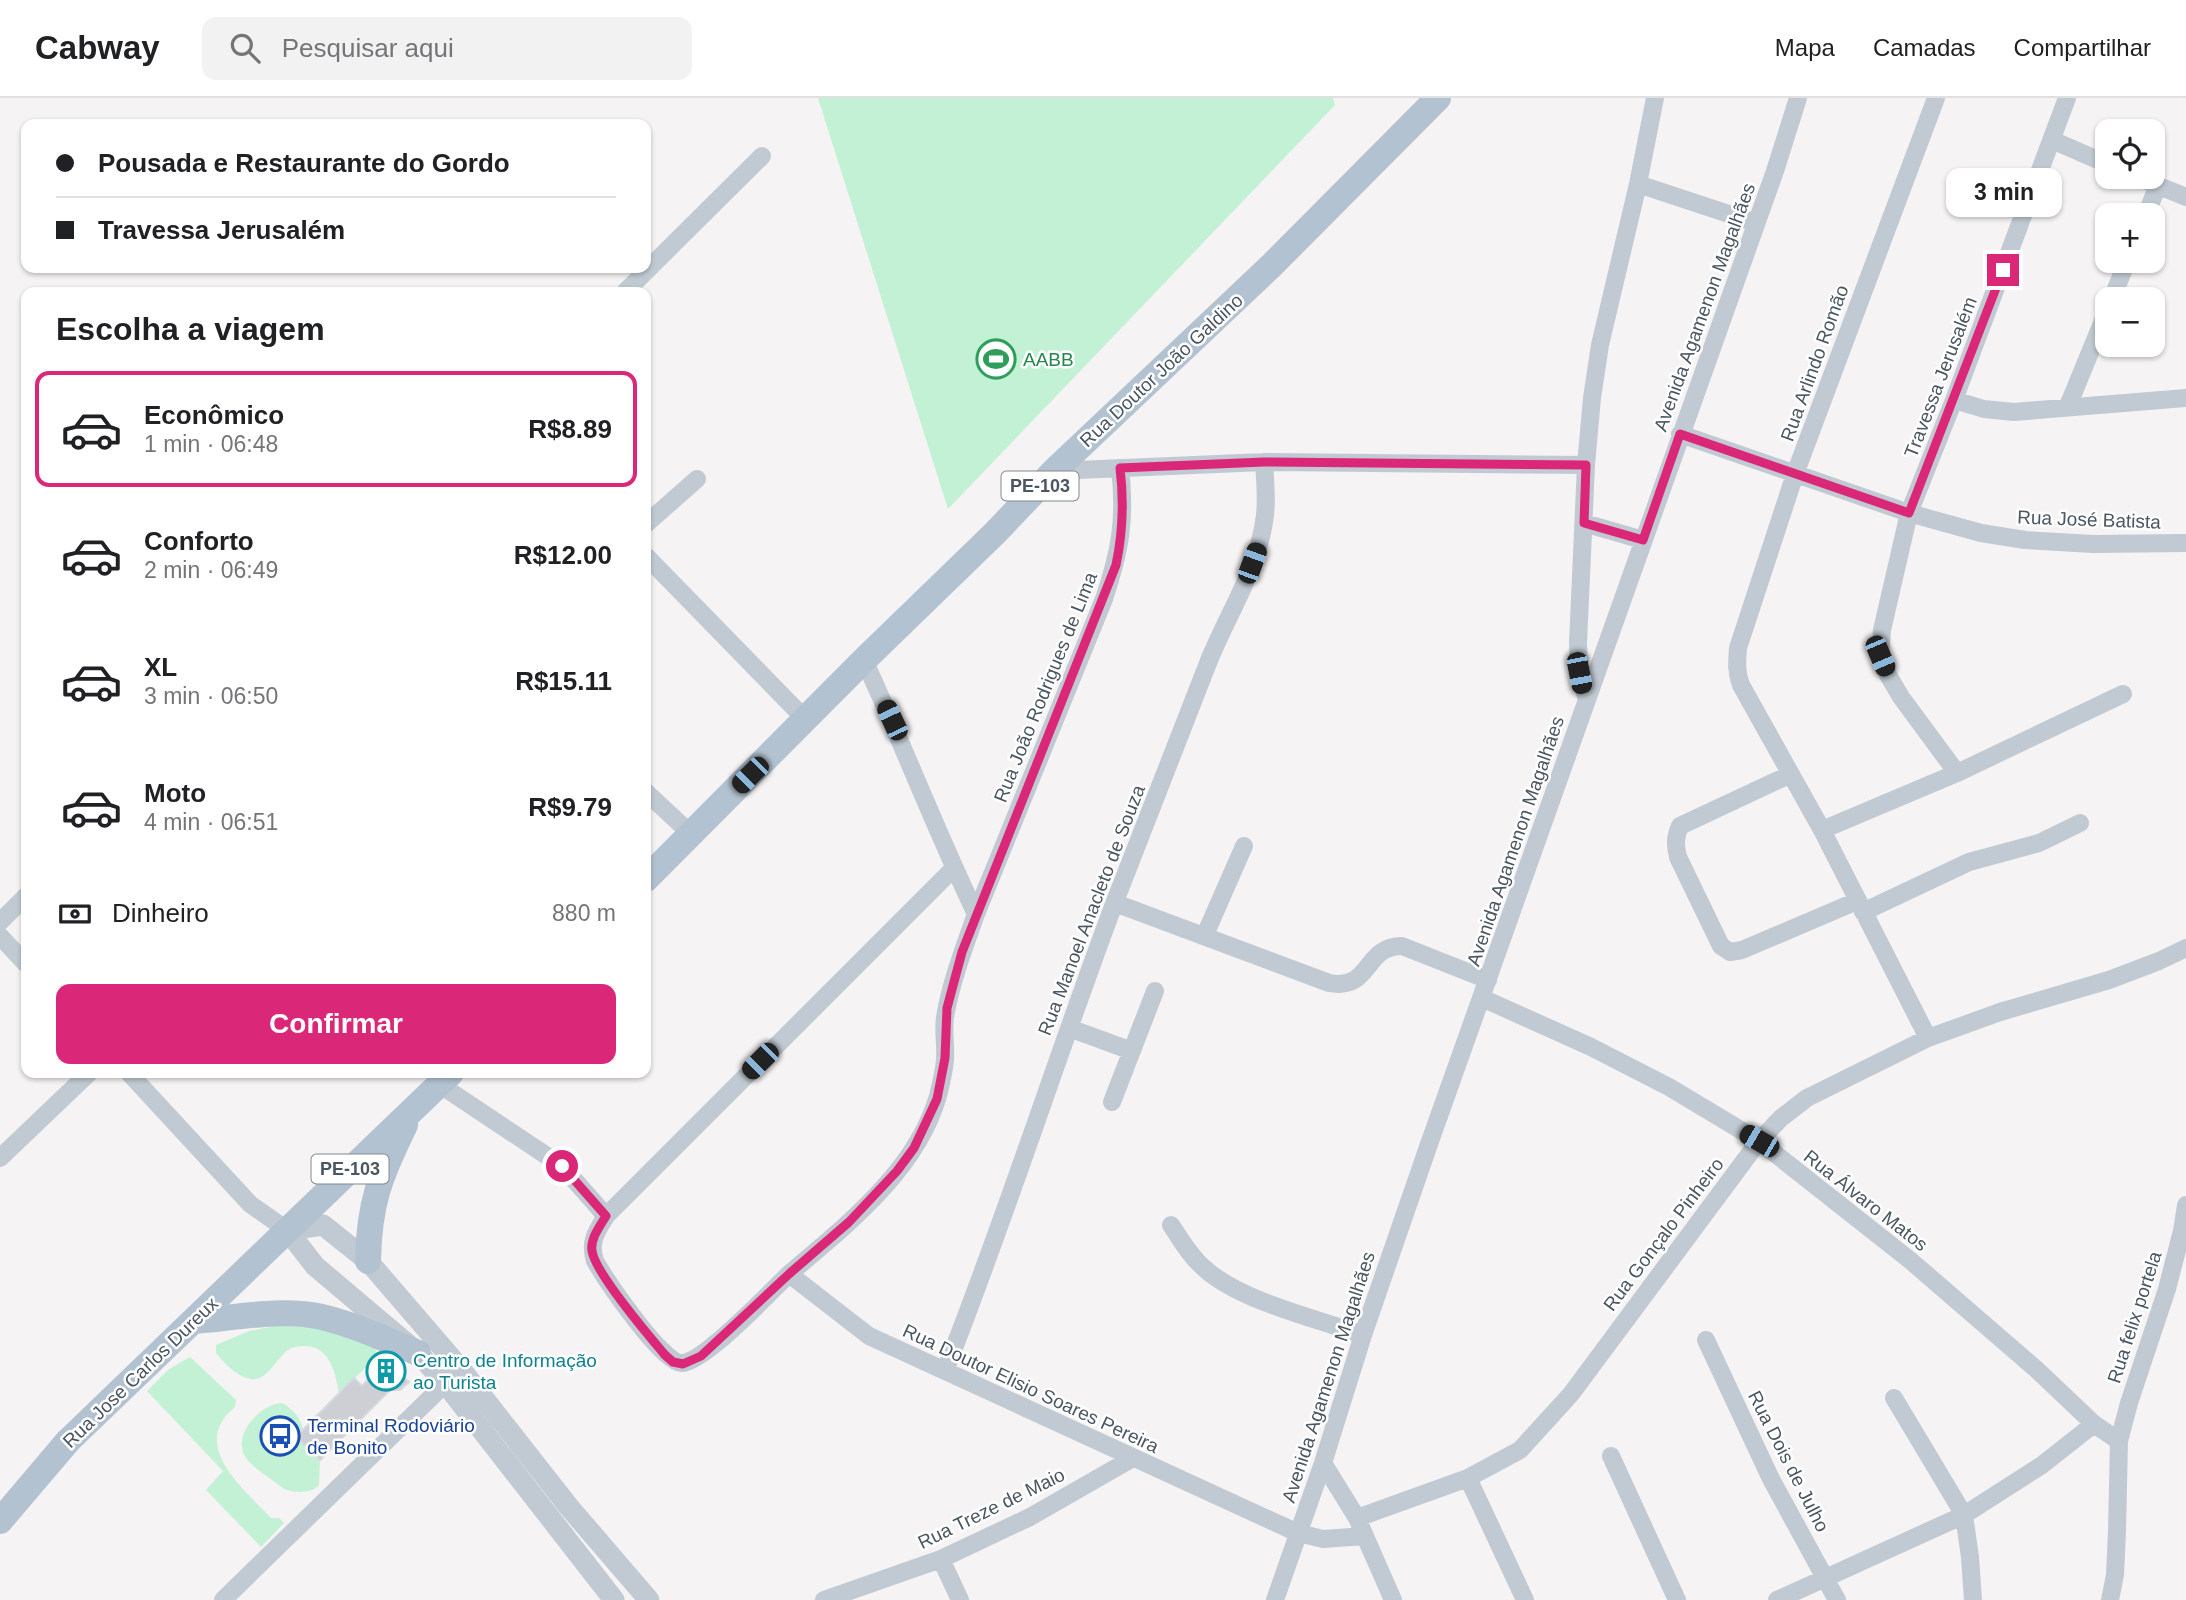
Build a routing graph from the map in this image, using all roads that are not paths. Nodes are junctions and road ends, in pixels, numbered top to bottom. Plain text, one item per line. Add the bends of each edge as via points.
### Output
1 (1438, 98) edge
2 (1655, 98) edge
3 (1798, 98) edge
4 (1936, 98) edge
5 (2067, 98) edge
6 (2052, 140) junction
7 (762, 156) dead end
8 (2095, 159) edge
9 (1638, 184) junction
10 (2165, 189) edge
11 (2186, 197) edge
12 (1756, 223) junction
13 (651, 266) edge
14 (644, 273) edge
15 (630, 287) edge
16 (2095, 340) edge
17 (2186, 398) edge
18 (1954, 400) junction
19 (2068, 406) junction
20 (1680, 434) junction
21 (1264, 462) junction
22 (1586, 465) junction
23 (1120, 468) junction
24 (1054, 471) junction
25 (1795, 474) junction
26 (697, 479) dead end
27 (1909, 513) junction
28 (651, 520) edge
29 (1584, 523) junction
30 (1643, 540) junction
31 (2186, 543) edge
32 (651, 561) edge
33 (864, 660) junction
34 (2123, 694) dead end
35 (1587, 700) junction
36 (805, 719) junction
37 (1957, 773) junction
38 (1791, 774) junction
39 (651, 797) edge
40 (2080, 822) dead end
41 (1822, 830) junction
42 (691, 834) junction
43 (1244, 846) dead end
44 (954, 868) junction
45 (651, 874) edge
46 (21, 901) edge
47 (1115, 903) junction
48 (1860, 906) junction
49 (976, 914) junction
50 (0, 922) edge
51 (1205, 935) junction
52 (0, 936) edge
53 (2186, 948) edge
54 (21, 959) edge
55 (1489, 980) junction
56 (1155, 991) dead end
57 (1482, 998) junction
58 (1069, 1028) junction
59 (1928, 1038) junction
60 (1132, 1051) junction
61 (84, 1078) edge
62 (134, 1078) edge
63 (445, 1079) edge
64 (1112, 1102) dead end
65 (413, 1108) junction
66 (1759, 1141) junction
67 (0, 1158) edge
68 (2186, 1205) edge
69 (606, 1216) junction
70 (1171, 1225) dead end
71 (287, 1230) junction
72 (368, 1261) junction
73 (789, 1274) junction
74 (193, 1321) junction
75 (1363, 1335) junction
76 (1706, 1340) dead end
77 (418, 1353) junction
78 (945, 1371) junction
79 (453, 1376) junction
80 (1894, 1398) dead end
81 (2094, 1424) junction
82 (2119, 1441) junction
83 (1611, 1456) dead end
84 (1133, 1458) junction
85 (1323, 1463) junction
86 (1468, 1478) junction
87 (569, 1507) junction
88 (1964, 1515) junction
89 (1357, 1518) junction
90 (0, 1521) edge
91 (552, 1521) junction
92 (1298, 1533) junction
93 (1365, 1536) junction
94 (942, 1559) junction
95 (1827, 1579) junction
96 (223, 1600) edge
97 (614, 1600) edge
98 (649, 1600) edge
99 (824, 1600) edge
100 (960, 1600) edge
101 (1275, 1600) edge
102 (1393, 1600) edge
103 (1525, 1600) edge
104 (1677, 1600) edge
105 (1777, 1600) edge
106 (1837, 1600) edge
107 (1973, 1600) edge
108 (2110, 1600) edge

1 - 24 main road, Rua Doutor João Galdino / PE-103 via 1272,265
2 - 9 street
3 - 12 street, Avenida Agamenon Magalhães
4 - 25 street, Rua Arlindo Romão
5 - 6 street, Travessa Jerusalém
6 - 8 street
6 - 18 street, Travessa Jerusalém
7 - 13 street
9 - 12 street
9 - 22 street via 1600,345
10 - 11 street
12 - 20 street, Avenida Agamenon Magalhães
14 - 15 street
16 - 19 street
17 - 19 street
18 - 19 street via 2014,412
18 - 27 street, Travessa Jerusalém
20 - 25 street, Rua José Batista
20 - 30 street, Avenida Agamenon Magalhães
21 - 22 street
21 - 23 street
21 - 47 street, Rua Manoel Anacleto de Souza via 1265,517 1258,546
22 - 29 street
23 - 24 street
23 - 49 street, Rua João Rodrigues de Lima via 1123,518 1116,565
24 - 33 main road, Rua Doutor João Galdino / PE-103
25 - 27 street, Rua José Batista
25 - 38 street, Rua Arlindo Romão via 1738,648 1736,673
26 - 28 street
27 - 31 street, Rua José Batista via 2025,540
27 - 37 street, Travessa Jerusalém via 1880,656 1901,697
29 - 30 street
29 - 35 street via 1578,643 1579,673
30 - 35 street, Avenida Agamenon Magalhães
32 - 36 street
33 - 36 main road, Rua Doutor João Galdino / PE-103
33 - 44 street
34 - 37 street
35 - 55 street, Avenida Agamenon Magalhães
36 - 42 main road, Rua Doutor João Galdino / PE-103
37 - 41 street
38 - 41 street
38 - 48 street via 1680,826 1676,835 1678,857 1721,946 1730,952 1742,950
39 - 42 street
40 - 48 street via 2039,843 1969,862
41 - 48 street
42 - 45 main road, Rua Doutor João Galdino / PE-103
43 - 51 street
44 - 49 street
44 - 69 street
46 - 50 street
47 - 51 street
47 - 58 street, Rua Manoel Anacleto de Souza
48 - 59 street
49 - 73 street, Rua João Rodrigues de Lima via 947,1008 942,1080 926,1125 897,1171 849,1222
51 - 55 street via 1341,985 1358,979 1388,946 1402,946
52 - 54 street
53 - 59 street, Rua Gonçalo Pinheiro via 2109,981
55 - 57 street, Avenida Agamenon Magalhães
56 - 60 street
57 - 66 street, Rua Álvaro Matos via 1669,1087
57 - 75 street, Avenida Agamenon Magalhães
58 - 60 street
58 - 78 street, Rua Manoel Anacleto de Souza
59 - 66 street, Rua Gonçalo Pinheiro via 1807,1098
60 - 64 street
61 - 67 street
62 - 71 street via 250,1205
63 - 65 main road, PE-103
63 - 69 street via 562,1166
65 - 71 main road, PE-103
65 - 72 main road via 374,1196
66 - 81 street, Rua Álvaro Matos via 1911,1261
66 - 86 street, Rua Gonçalo Pinheiro via 1539,1430 1520,1450
68 - 82 street, Rua felix portela via 2167,1289
69 - 73 street via 591,1250 595,1261 642,1328 673,1362 683,1364 701,1356
70 - 75 street via 1204,1268 1227,1284
71 - 72 street via 323,1225
71 - 74 main road, Rua Jose Carlos Dureux
71 - 77 street via 314,1266
72 - 79 street
73 - 78 street, Rua Doutor Elisio Soares Pereira via 869,1336
74 - 77 main road via 297,1314 320,1317
74 - 90 main road, Rua Jose Carlos Dureux via 68,1441
75 - 85 street, Avenida Agamenon Magalhães
76 - 95 street, Rua Dois de Julho via 1771,1479
77 - 79 street
78 - 84 street, Rua Doutor Elisio Soares Pereira
79 - 87 street
79 - 91 street
79 - 96 street
80 - 88 street
81 - 82 street, Rua Álvaro Matos
81 - 88 street via 2042,1465
82 - 108 street via 2115,1575
83 - 104 street
84 - 92 street, Rua Doutor Elisio Soares Pereira
84 - 94 street, Rua Treze de Maio via 1030,1517
85 - 89 street
85 - 92 street, Avenida Agamenon Magalhães
86 - 89 street, Rua Gonçalo Pinheiro
86 - 103 street
87 - 91 street
87 - 98 street
88 - 95 street
88 - 107 street
89 - 93 street
91 - 97 street
92 - 93 street, Rua Doutor Elisio Soares Pereira via 1323,1539
92 - 101 street, Avenida Agamenon Magalhães
93 - 102 street
94 - 99 street, Rua Treze de Maio
94 - 100 street
95 - 105 street
95 - 106 street, Rua Dois de Julho

